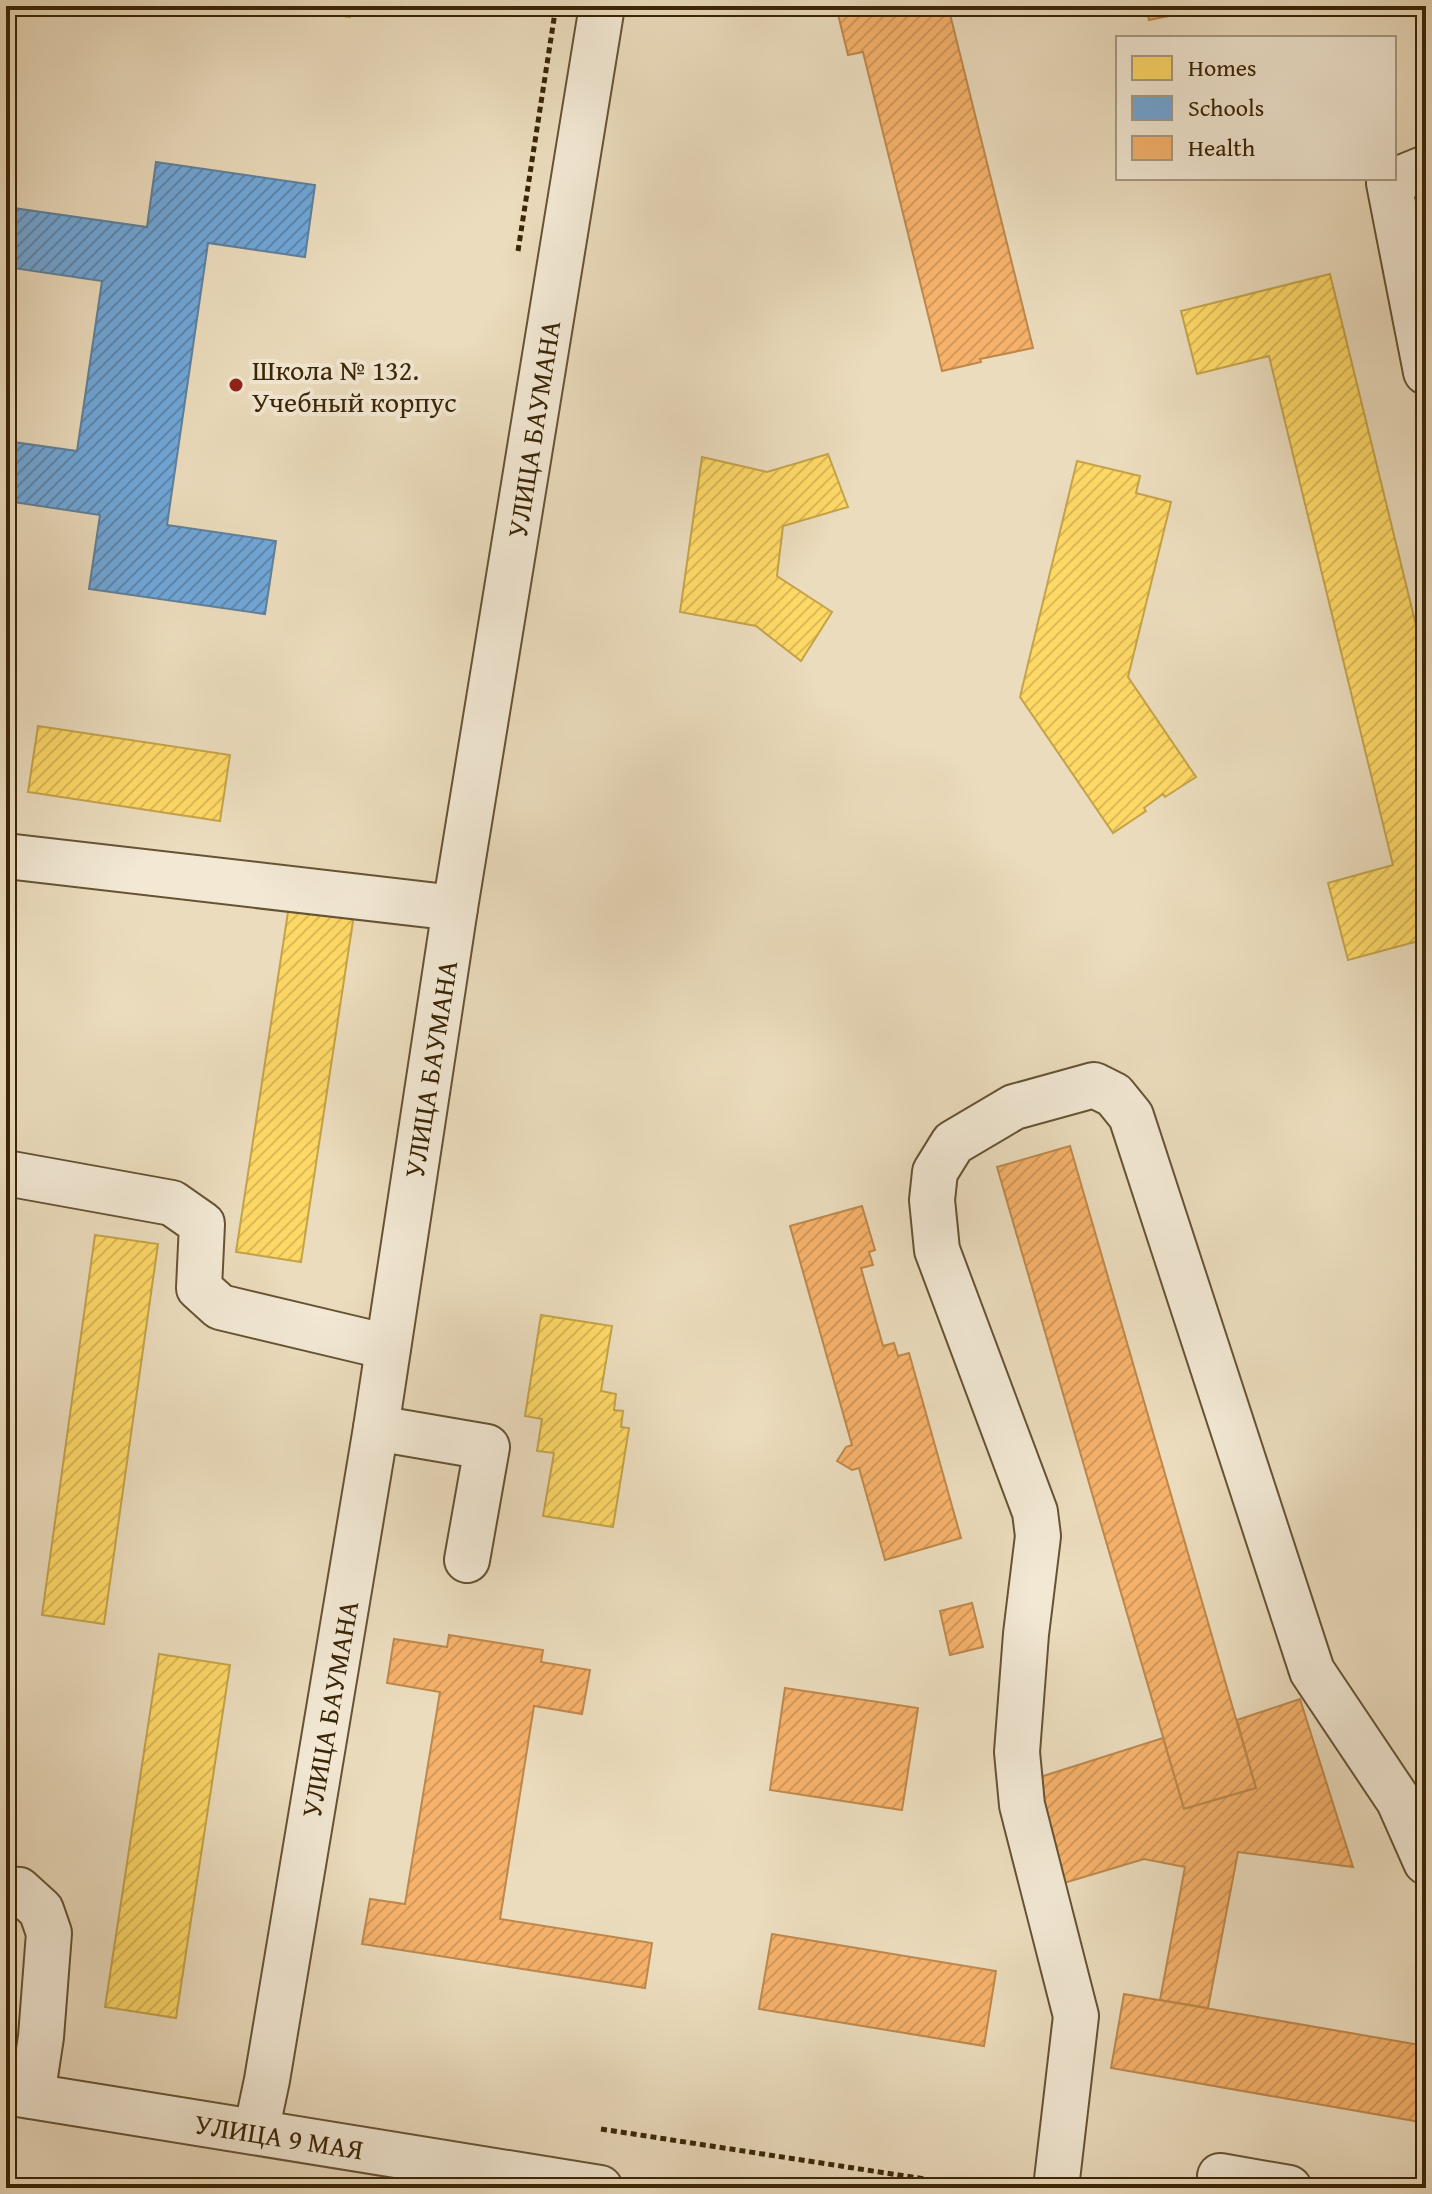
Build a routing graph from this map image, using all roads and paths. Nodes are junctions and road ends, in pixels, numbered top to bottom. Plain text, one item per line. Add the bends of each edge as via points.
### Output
1 (602, 6) edge
2 (1426, 168) edge
3 (1426, 372) edge
4 (6, 856) edge
5 (455, 908) junction
6 (6, 1173) edge
7 (388, 1347) junction
8 (376, 1428) junction
9 (467, 1560) dead end
10 (1426, 1862) edge
11 (6, 1889) edge
12 (19, 2094) edge
13 (601, 2129) dead end
14 (256, 2132) junction
15 (1220, 2176) dead end
16 (600, 2188) edge
17 (983, 2188) edge
18 (1056, 2188) edge
19 (1289, 2188) edge

1 - 5 street, УЛИЦА БАУМАНА
2 - 3 street via 1389,183
4 - 5 street
5 - 7 street, УЛИЦА БАУМАНА
6 - 7 street via 172,1203 202,1224 199,1288 220,1307
7 - 8 street, УЛИЦА БАУМАНА
8 - 9 street via 487,1447
8 - 14 street, УЛИЦА БАУМАНА
10 - 18 street via 1399,1801 1312,1671 1131,1116 1114,1095 1094,1085 1014,1107 953,1143 935,1172 937,1250 1035,1512 1038,1536 1017,1752 1022,1805 1076,2016
11 - 12 street via 19,1890 41,1910 49,1933 41,2037
12 - 14 street, УЛИЦА 9 МАЯ
13 - 17 path
14 - 16 street, УЛИЦА 9 МАЯ
15 - 19 street

